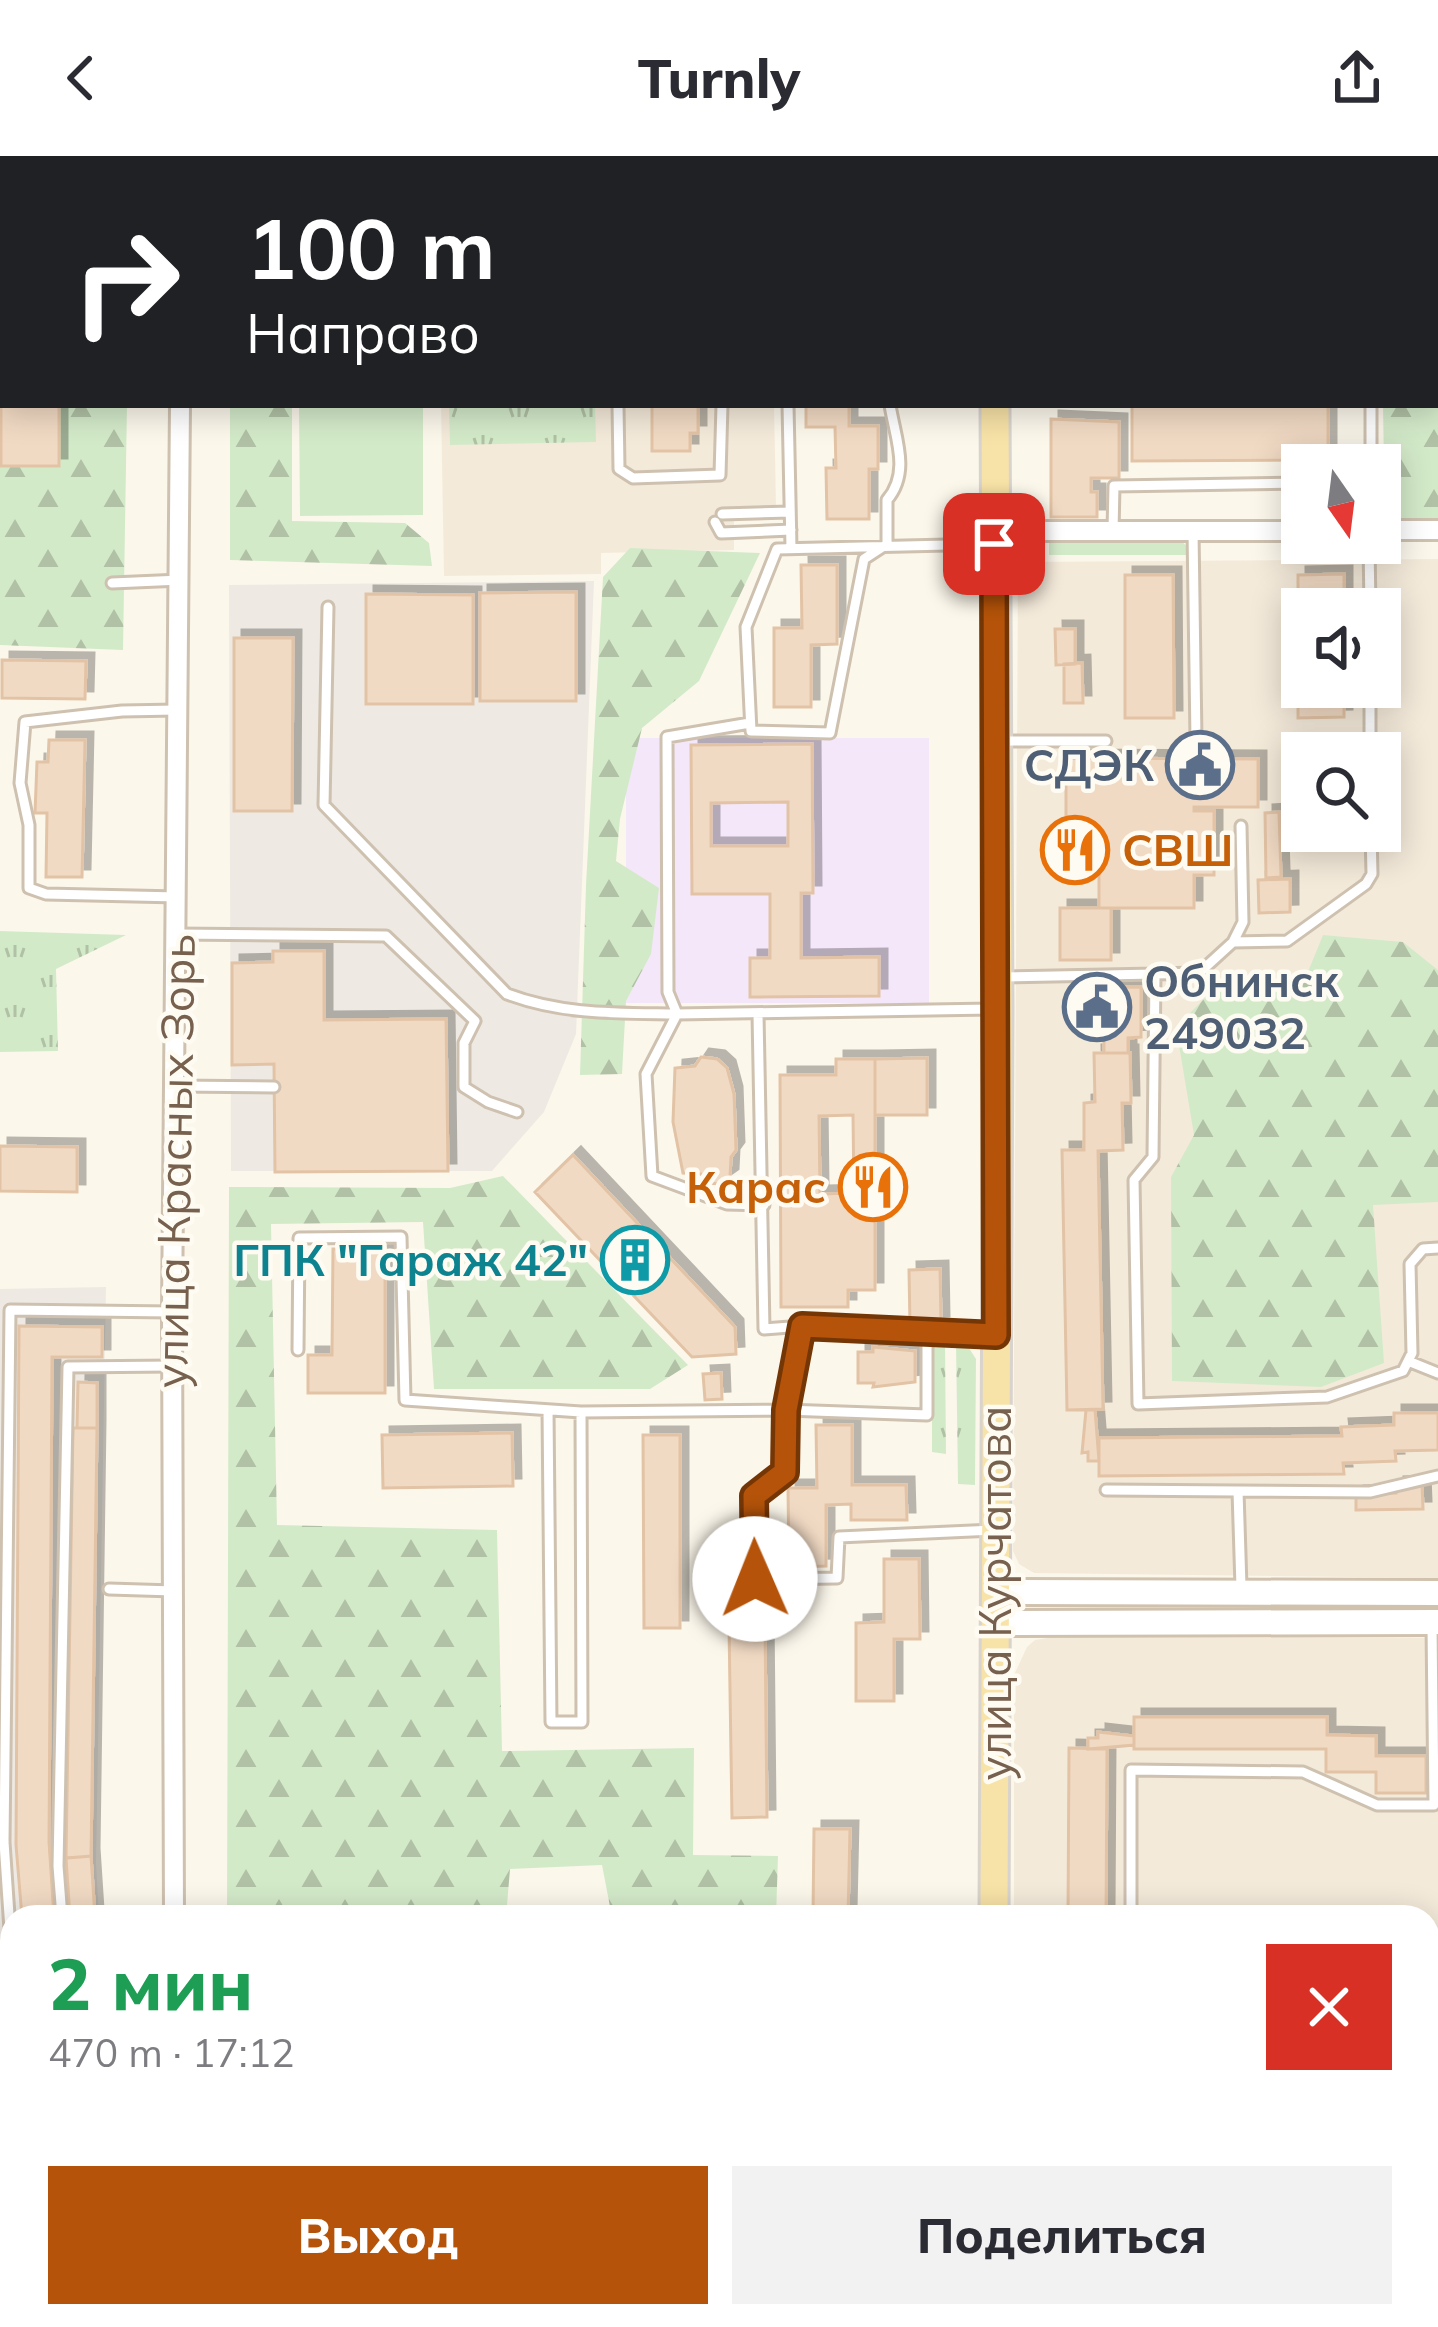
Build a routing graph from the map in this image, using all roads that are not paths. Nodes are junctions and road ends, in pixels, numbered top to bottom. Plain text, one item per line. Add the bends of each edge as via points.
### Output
1 (180, 408) edge
2 (618, 408) edge
3 (722, 408) edge
4 (788, 408) edge
5 (891, 408) edge
6 (995, 408) edge
7 (1370, 408) edge
8 (1371, 444) edge
9 (1281, 483) edge
10 (790, 512) junction
11 (791, 530) junction
12 (1113, 530) junction
13 (1401, 530) edge
14 (1438, 530) edge
15 (1193, 531) junction
16 (1281, 531) edge
17 (994, 537) junction
18 (887, 544) junction
19 (791, 548) junction
20 (181, 580) junction
21 (112, 583) dead end
22 (328, 607) dead end
23 (179, 710) junction
24 (751, 724) junction
25 (1196, 740) dead end
26 (996, 741) junction
27 (1106, 741) dead end
28 (1241, 826) dead end
29 (1371, 852) edge
30 (178, 897) junction
31 (177, 934) junction
32 (1233, 942) junction
33 (1155, 974) junction
34 (998, 977) junction
35 (998, 1009) junction
36 (676, 1014) junction
37 (758, 1014) junction
38 (176, 1086) junction
39 (274, 1087) dead end
40 (517, 1112) dead end
41 (764, 1205) junction
42 (1438, 1248) edge
43 (172, 1312) junction
44 (802, 1326) junction
45 (926, 1335) junction
46 (996, 1335) junction
47 (298, 1350) dead end
48 (1408, 1361) junction
49 (172, 1366) junction
50 (1438, 1373) edge
51 (548, 1410) junction
52 (786, 1410) junction
53 (581, 1412) junction
54 (1438, 1476) edge
55 (1106, 1490) dead end
56 (1238, 1491) junction
57 (994, 1530) junction
58 (109, 1589) dead end
59 (174, 1591) junction
60 (994, 1592) junction
61 (1241, 1593) junction
62 (1438, 1593) edge
63 (1435, 1622) edge
64 (994, 1623) junction
65 (8, 1905) edge
66 (61, 1905) edge
67 (174, 1905) edge
68 (994, 1905) edge
69 (1131, 1905) edge

1 - 20 street, улица Красных Зорь
2 - 3 lane via 619,470 633,478 720,475
4 - 10 lane
5 - 18 lane via 900,442 898,487 886,500
6 - 17 main road, улица Курчатова
7 - 8 lane
9 - 12 lane via 1114,486
10 - 11 lane
10 - 11 lane via 718,518 721,533
11 - 19 lane
12 - 15 street
12 - 17 street
13 - 14 street
15 - 16 street
15 - 25 lane
17 - 18 lane
17 - 26 main road, улица Курчатова
18 - 19 lane
18 - 24 lane via 864,559 830,733 751,731
19 - 24 lane via 777,549 746,627
20 - 21 lane
20 - 23 street, улица Красных Зорь
22 - 36 lane via 324,806 507,994 577,1013
23 - 30 street, улица Красных Зорь
23 - 30 lane via 25,722 20,783 29,888
24 - 36 lane via 668,736 668,992
26 - 27 lane
26 - 34 main road, улица Курчатова
28 - 32 lane via 1243,922
29 - 32 lane via 1366,884 1287,941
30 - 31 street, улица Красных Зорь
31 - 38 street, улица Красных Зорь
31 - 40 lane via 386,936 475,1021 464,1043 464,1087
32 - 33 lane via 1199,973
33 - 34 lane
33 - 48 lane via 1153,1157 1133,1180 1138,1404 1327,1397 1402,1371
34 - 35 main road, улица Курчатова
35 - 37 lane
35 - 46 main road, улица Курчатова
36 - 37 lane
36 - 41 lane via 646,1074 652,1176 727,1204
37 - 41 lane
38 - 39 lane
38 - 43 street, улица Красных Зорь
41 - 44 lane via 764,1329
42 - 48 lane via 1423,1249 1411,1264
43 - 49 street, улица Красных Зорь
43 - 65 lane via 10,1310
44 - 45 lane
44 - 52 lane
45 - 46 lane
45 - 52 lane via 927,1415
46 - 57 main road, улица Курчатова
47 - 51 lane via 299,1238 401,1237 405,1400
48 - 50 lane
49 - 59 street, улица Красных Зорь
49 - 66 lane via 68,1366
51 - 53 lane
51 - 53 lane via 551,1722 582,1722
52 - 53 lane
52 - 57 lane via 785,1472 754,1496 755,1579 837,1578 838,1538
54 - 56 lane via 1370,1492
55 - 56 lane
56 - 61 lane
57 - 60 main road, улица Курчатова
58 - 59 lane
59 - 67 street, улица Красных Зорь
60 - 61 main road
60 - 64 main road, улица Курчатова
61 - 62 main road
63 - 64 main road
63 - 69 lane via 1435,1805 1376,1804 1303,1772 1130,1770
64 - 68 main road, улица Курчатова

